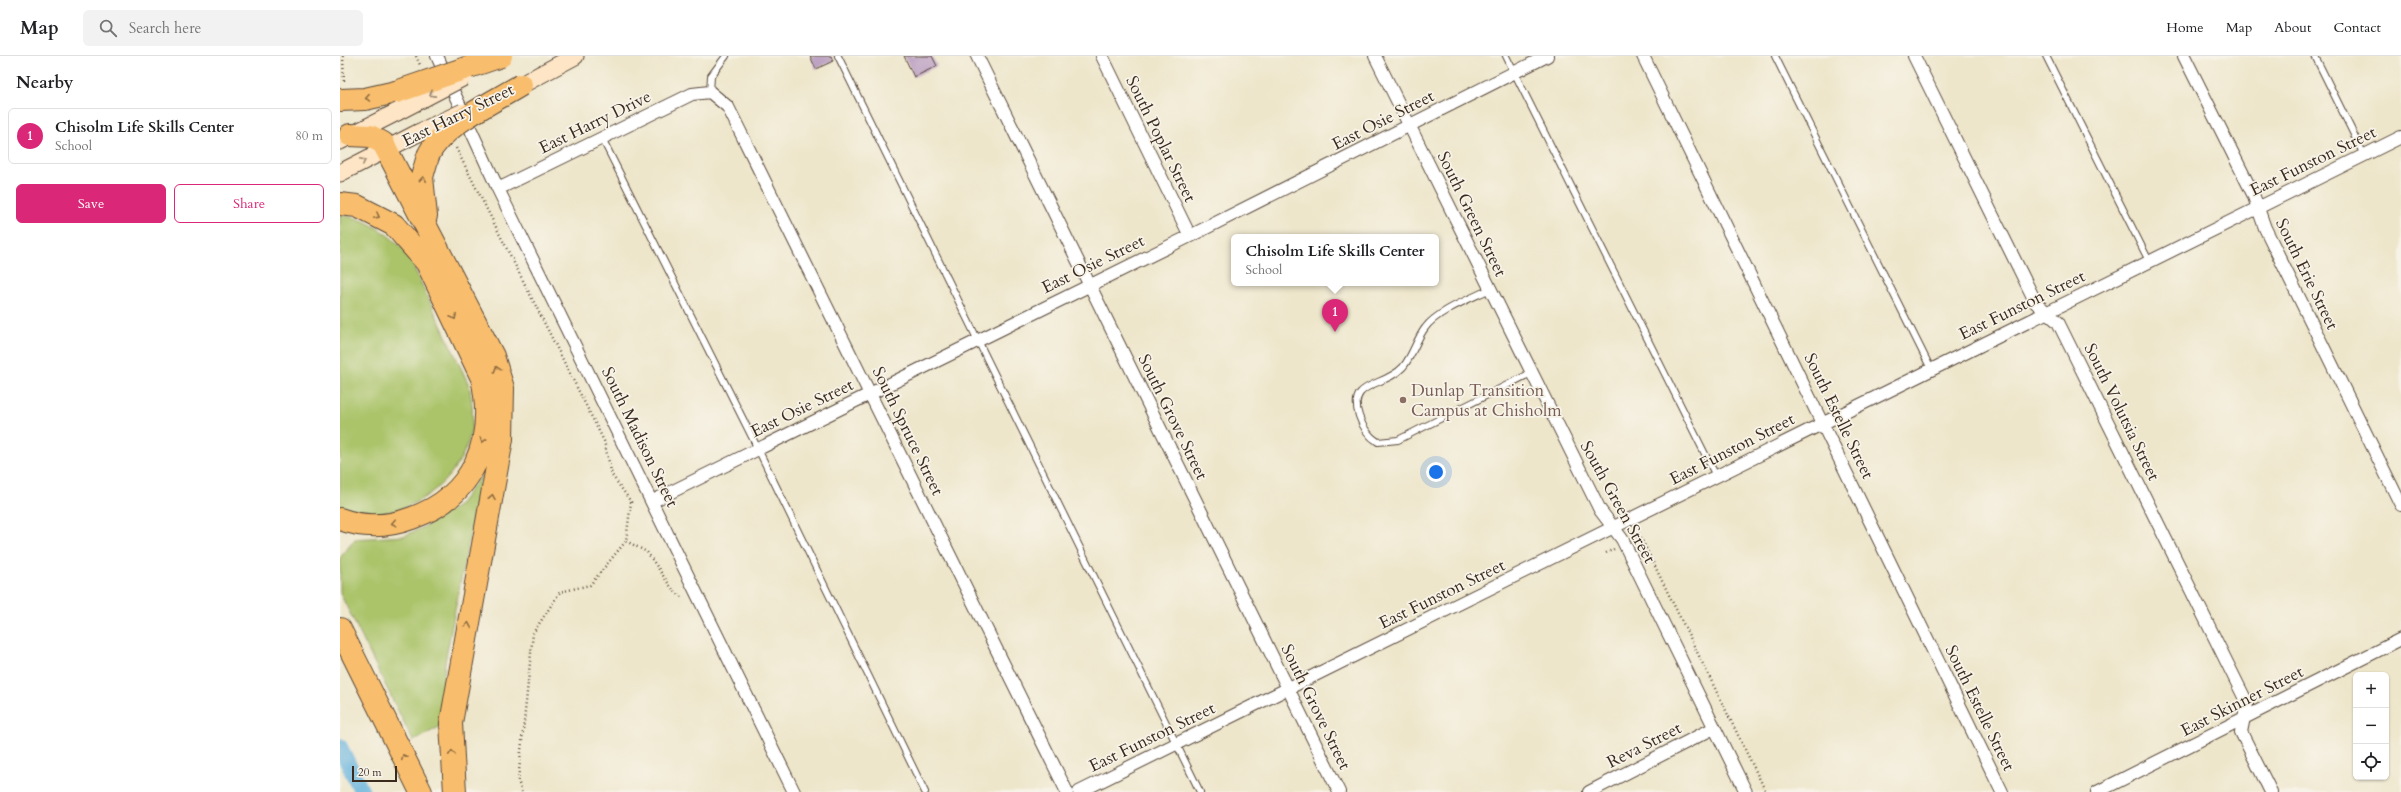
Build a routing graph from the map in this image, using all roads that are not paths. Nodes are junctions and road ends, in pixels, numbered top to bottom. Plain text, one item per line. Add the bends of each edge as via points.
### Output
1 (437, 56) edge
2 (502, 56) edge
3 (575, 56) edge
4 (726, 56) edge
5 (838, 56) edge
6 (977, 56) edge
7 (1102, 56) edge
8 (1375, 56) edge
9 (1506, 56) edge
10 (1547, 56) edge
11 (1643, 56) edge
12 (1775, 56) edge
13 (1914, 56) edge
14 (2046, 56) edge
15 (2184, 56) edge
16 (2315, 56) edge
17 (1514, 72) junction
18 (520, 85) junction
19 (710, 92) junction
20 (340, 100) edge
21 (397, 102) junction
22 (1410, 125) junction
23 (2401, 137) edge
24 (345, 138) edge
25 (602, 138) junction
26 (386, 149) junction
27 (2364, 155) junction
28 (340, 173) edge
29 (498, 189) junction
30 (340, 204) edge
31 (2257, 207) junction
32 (428, 231) junction
33 (1190, 236) junction
34 (2149, 261) junction
35 (1089, 285) junction
36 (1490, 289) junction
37 (2046, 312) junction
38 (977, 340) junction
39 (1930, 369) junction
40 (1531, 373) junction
41 (870, 393) junction
42 (1823, 422) junction
43 (758, 449) junction
44 (1716, 476) junction
45 (653, 500) junction
46 (2401, 505) edge
47 (340, 520) edge
48 (1613, 528) junction
49 (340, 629) edge
50 (2401, 639) edge
51 (1288, 689) junction
52 (2244, 718) junction
53 (1714, 728) junction
54 (1176, 744) junction
55 (421, 792) edge
56 (455, 792) edge
57 (794, 792) edge
58 (925, 792) edge
59 (1066, 792) edge
60 (1079, 792) edge
61 (1200, 792) edge
62 (1338, 792) edge
63 (1589, 792) edge
64 (1746, 792) edge
65 (2002, 792) edge
66 (2097, 792) edge
67 (2271, 792) edge

1 - 29 street, South Madison Street
2 -> 21 highway, bridge
3 - 18 main road, East Harry Street
4 - 19 lane via 711,76
5 - 38 lane
6 - 35 street, South Grove Street
7 - 33 street, South Poplar Street
8 - 22 street, South Green Street
9 - 17 lane
10 - 17 street, East Osie Street
11 - 42 street, South Estelle Street
12 - 39 lane
13 - 37 street, South Volutsia Street via 2036,303
14 - 34 lane
15 - 31 street, South Erie Street
16 - 27 lane
17 - 22 street, East Osie Street
17 - 44 lane
18 - 26 main road, East Harry Street, bridge
32 -> 18 highway, bridge via 422,177 432,147 449,129
19 - 25 street, East Harry Drive via 692,94
19 - 41 street, South Spruce Street via 728,107
21 -> 20 highway
21 - 24 main road, East Harry Street
22 - 33 street, East Osie Street
22 - 36 street, South Green Street
23 - 27 street, East Funston Street
24 - 26 highway via 370,136 383,143
25 - 29 street, East Harry Drive
25 - 43 lane
28 -> 26 main road, East Harry Street
26 - 32 highway
27 - 31 street, East Funston Street
29 - 45 street, South Madison Street
30 -> 47 highway via 357,206 394,225 427,263 482,378 486,396 485,434 478,457 469,475 447,501 423,514 394,524 372,526
31 - 34 street, East Funston Street
31 - 46 street, South Erie Street
56 -> 32 highway via 451,722 502,439 503,388 493,356
33 - 35 street, East Osie Street
34 - 37 street, East Funston Street
35 - 38 street, East Osie Street
35 - 51 street, South Grove Street
36 - 40 street, South Green Street
36 - 40 lane via 1434,318 1426,326 1402,368 1360,392 1356,397 1356,407 1366,432 1378,442 1398,440
37 - 39 street, East Funston Street
37 - 52 street, South Volutsia Street via 2058,322 2247,703
38 - 41 street, East Osie Street
38 - 54 lane
39 - 42 street, East Funston Street
40 - 48 street, South Green Street via 1603,517
41 - 43 street, East Osie Street
41 - 59 street, South Spruce Street
42 - 44 street, East Funston Street
42 - 65 street, South Estelle Street
43 - 45 street, East Osie Street
43 - 58 lane
44 - 48 street, East Funston Street
45 - 57 street, South Madison Street
48 - 51 street, East Funston Street
48 - 53 street, South Green Street via 1624,543
55 -> 49 highway
50 - 52 street, East Skinner Street
51 - 54 street, East Funston Street
51 - 62 street, South Grove Street
52 - 66 street, East Skinner Street
52 - 67 street, South Volutsia Street via 2241,732
53 - 63 street, Reva Street
53 - 64 street, South Green Street
54 - 60 street, East Funston Street
54 - 61 lane

